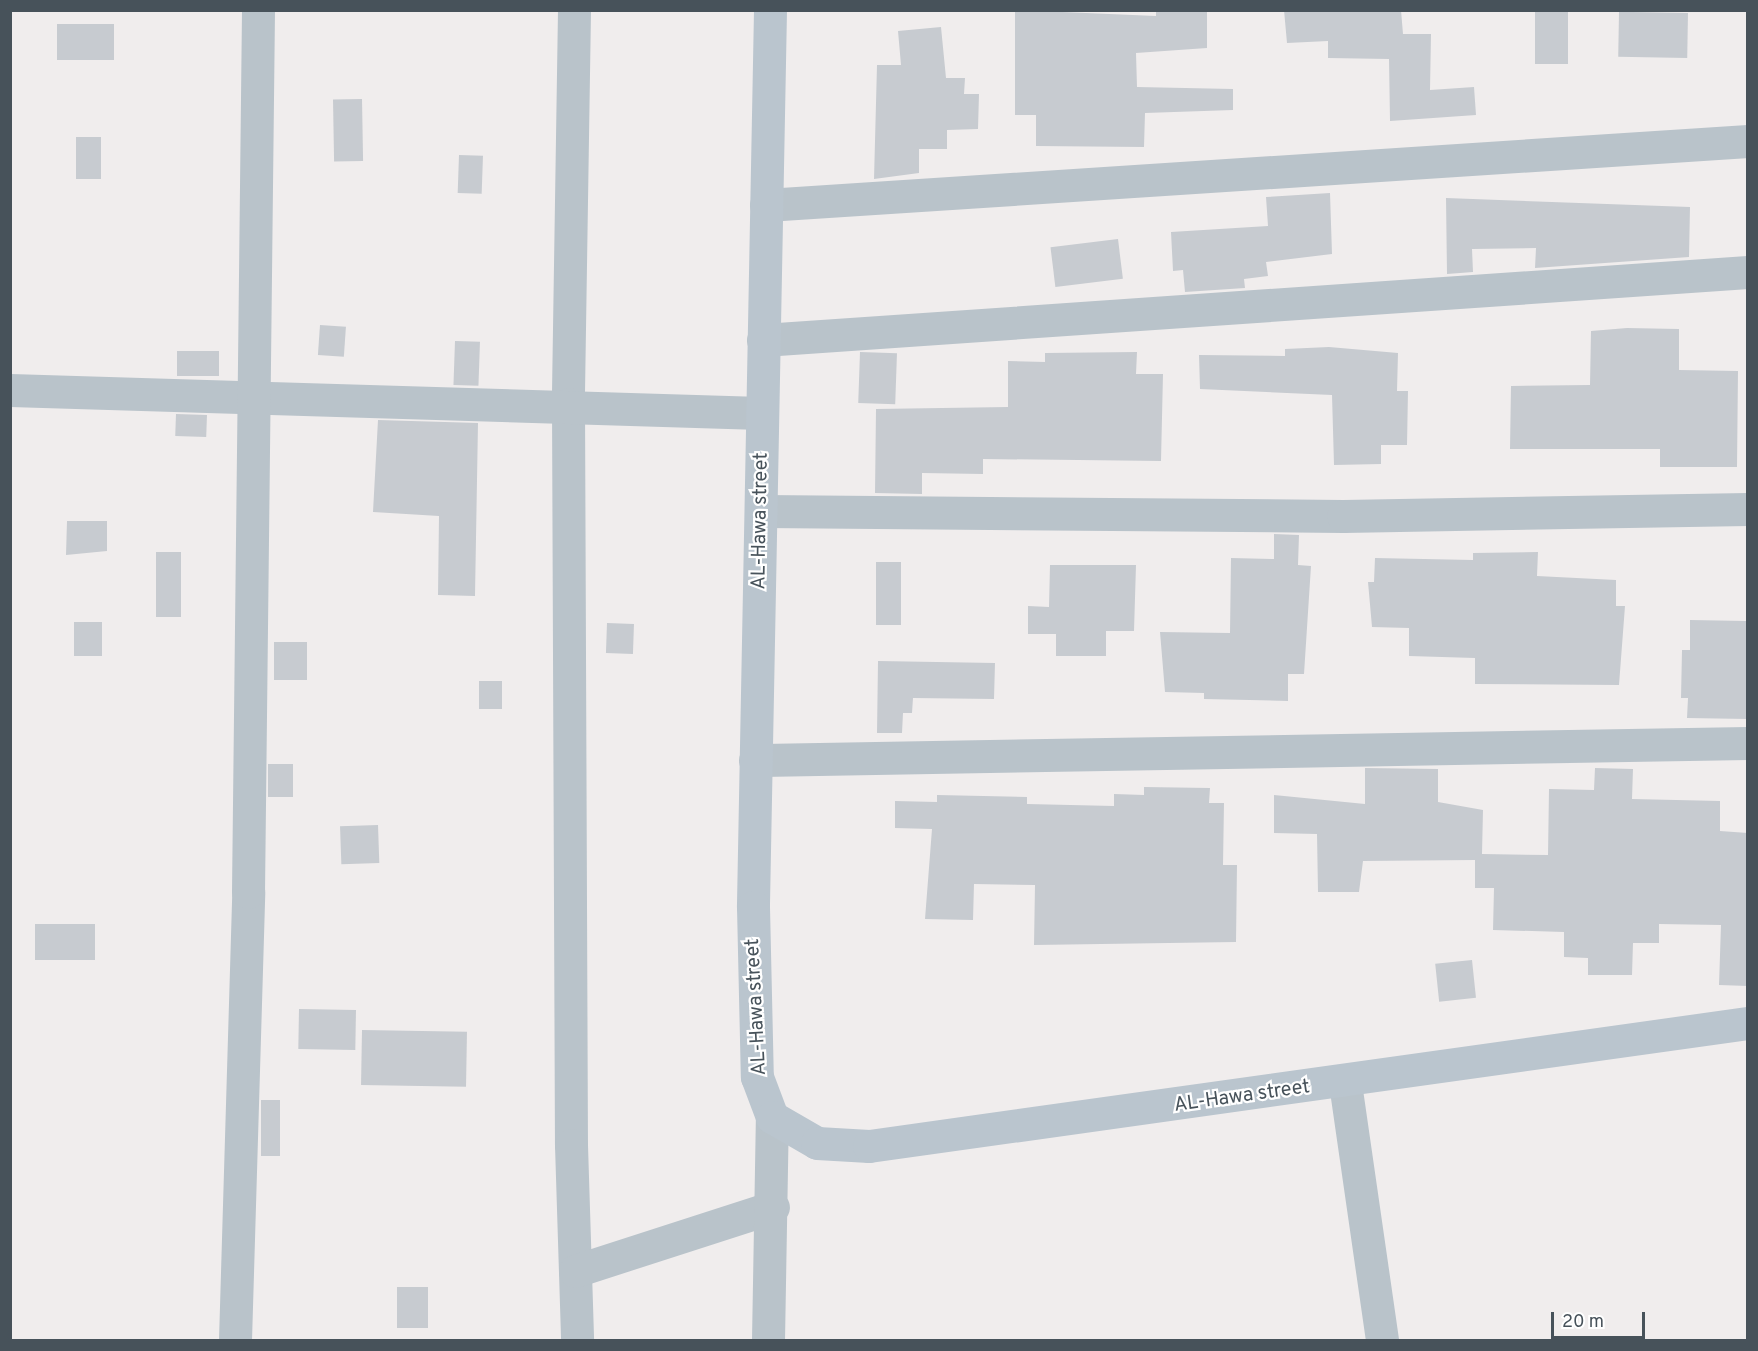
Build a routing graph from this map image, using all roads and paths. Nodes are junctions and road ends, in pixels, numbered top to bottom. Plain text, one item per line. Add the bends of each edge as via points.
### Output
1 (258, 10) edge
2 (574, 10) edge
3 (770, 10) edge
4 (1748, 141) edge
5 (766, 206) junction
6 (1748, 272) edge
7 (763, 340) junction
8 (10, 390) edge
9 (252, 395) junction
10 (568, 404) junction
11 (761, 413) junction
12 (1748, 509) edge
13 (763, 511) junction
14 (1748, 743) edge
15 (755, 760) junction
16 (1748, 1023) edge
17 (1345, 1083) junction
18 (771, 1117) junction
19 (773, 1207) junction
20 (575, 1271) junction
21 (236, 1341) edge
22 (577, 1341) edge
23 (768, 1341) edge
24 (1382, 1341) edge

1 - 9 street
2 - 10 street
3 - 5 street, AL-Hawa street
4 - 5 street
5 - 7 street, AL-Hawa street
6 - 7 street
7 - 11 street, AL-Hawa street
8 - 9 street
9 - 10 street
9 - 21 street via 248,892
10 - 11 street
10 - 20 street
11 - 13 street, AL-Hawa street
12 - 13 street via 1343,516
13 - 15 street, AL-Hawa street
14 - 15 street
15 - 18 street, AL-Hawa street via 758,1077
16 - 17 street, AL-Hawa street
17 - 18 street, AL-Hawa street via 869,1146 817,1143
17 - 24 street
18 - 19 street
19 - 20 street
19 - 23 street
20 - 22 street

